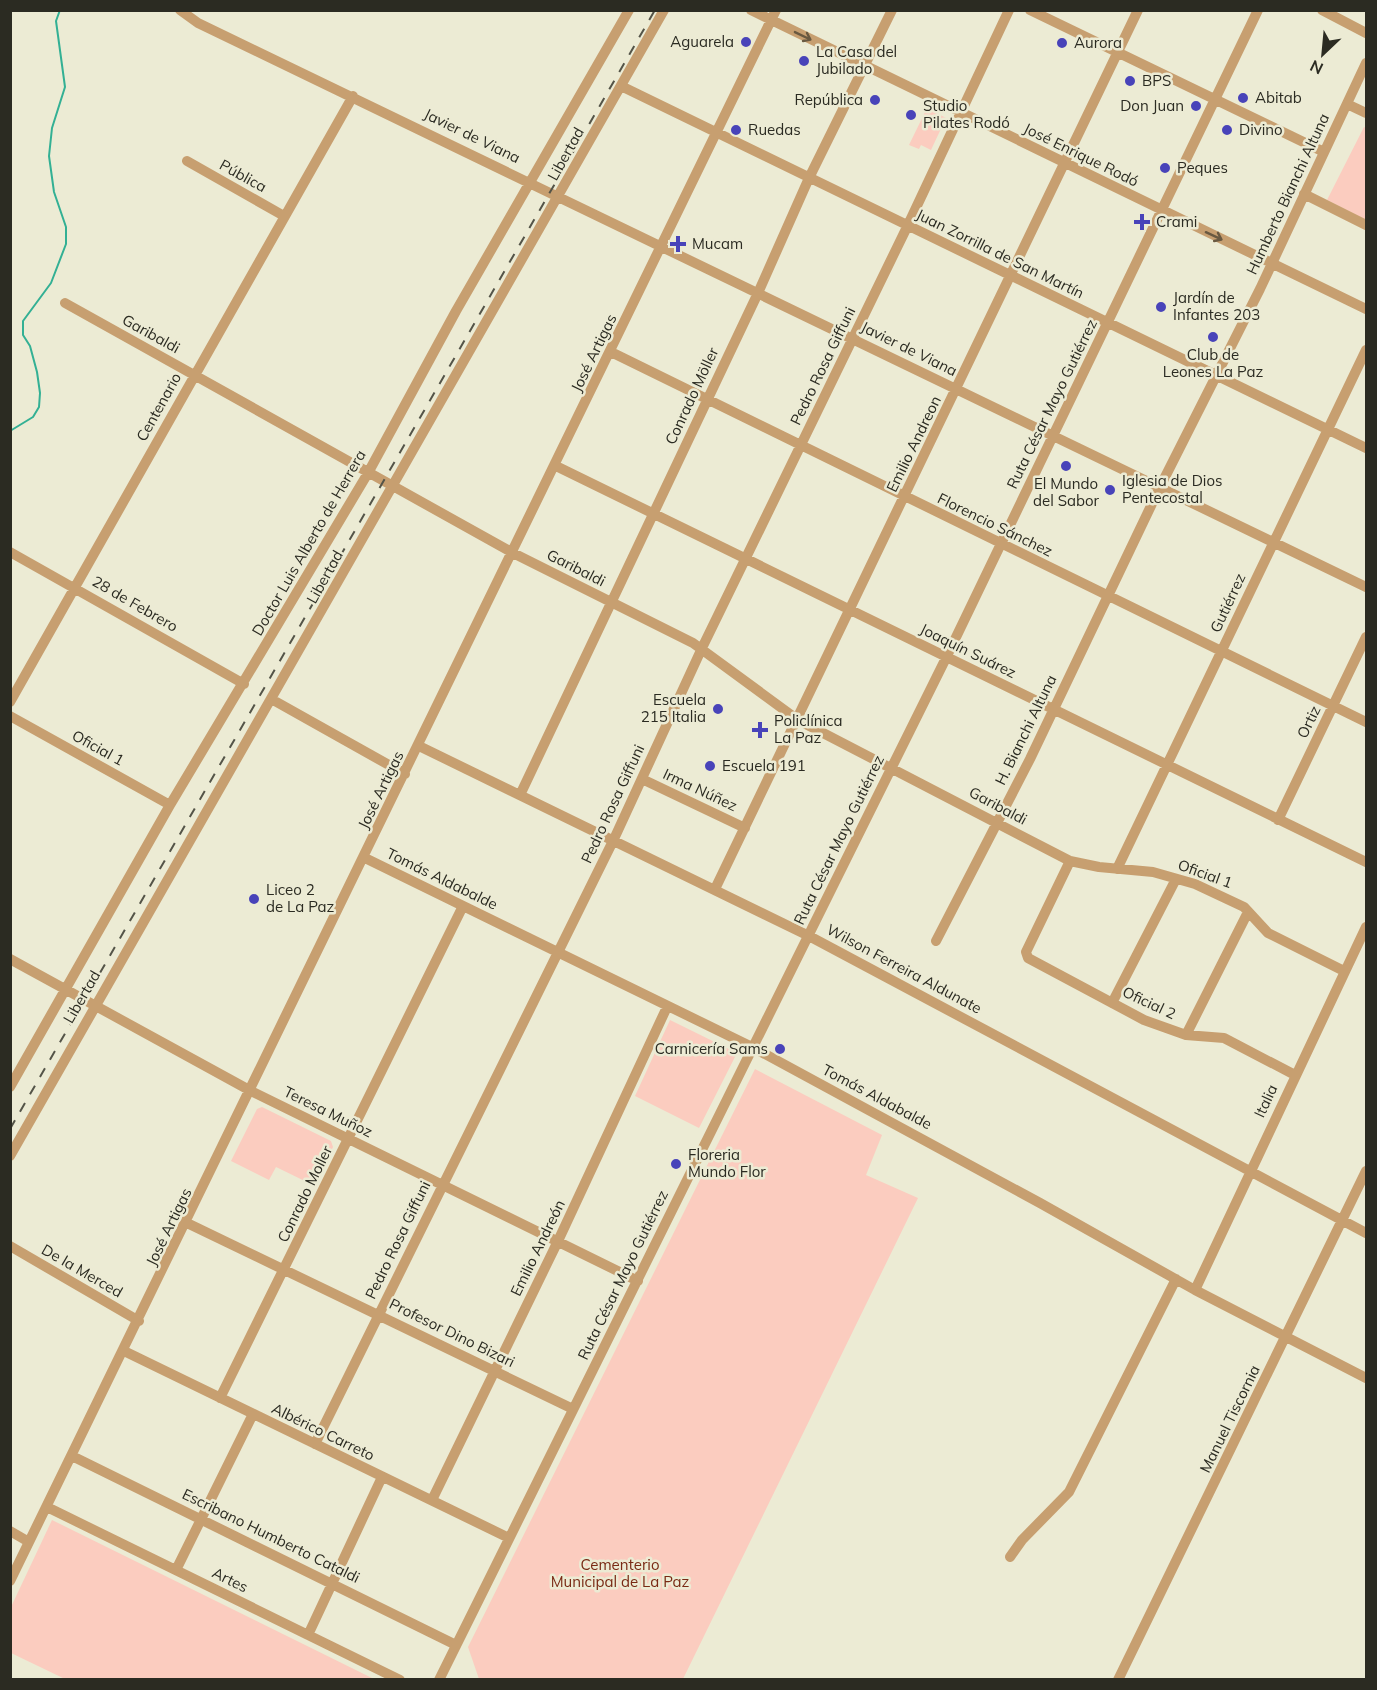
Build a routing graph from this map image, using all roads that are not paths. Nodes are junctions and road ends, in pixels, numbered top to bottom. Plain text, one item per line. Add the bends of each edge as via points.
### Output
1 (180, 10) edge
2 (628, 10) edge
3 (664, 10) edge
4 (751, 10) edge
5 (892, 10) edge
6 (1009, 10) edge
7 (1030, 10) edge
8 (1138, 10) edge
9 (1258, 10) edge
10 (1322, 10) edge
11 (774, 16) edge
12 (1366, 33) edge
13 (1117, 53) junction
14 (1366, 63) edge
15 (863, 66) junction
16 (621, 86) junction
17 (353, 96) junction
18 (1215, 100) junction
19 (1347, 104) junction
20 (1366, 113) edge
21 (961, 115) junction
22 (716, 134) junction
23 (1324, 152) junction
24 (187, 161) dead end
25 (1065, 163) junction
26 (808, 178) junction
27 (531, 181) junction
28 (1304, 194) junction
29 (559, 196) junction
30 (1162, 211) junction
31 (284, 216) junction
32 (1366, 225) edge
33 (907, 227) junction
34 (663, 245) junction
35 (1272, 264) junction
36 (1011, 276) junction
37 (758, 293) junction
38 (65, 303) dead end
39 (1366, 309) edge
40 (1108, 323) junction
41 (852, 338) junction
42 (1366, 350) edge
43 (611, 352) junction
44 (193, 375) junction
45 (1216, 375) junction
46 (957, 388) junction
47 (707, 400) junction
48 (1328, 430) junction
49 (1053, 436) junction
50 (800, 447) junction
51 (1366, 448) edge
52 (556, 466) junction
53 (368, 473) junction
54 (392, 487) junction
55 (1160, 487) junction
56 (904, 498) junction
57 (653, 513) junction
58 (1274, 542) junction
59 (1001, 545) junction
60 (10, 552) edge
61 (513, 553) junction
62 (745, 558) junction
63 (1366, 587) edge
64 (77, 588) junction
65 (1107, 596) junction
66 (611, 602) junction
67 (851, 610) junction
68 (1366, 636) edge
69 (702, 648) junction
70 (1221, 652) junction
71 (946, 658) junction
72 (244, 684) junction
73 (273, 700) junction
74 (10, 702) edge
75 (1333, 706) junction
76 (1053, 710) junction
77 (10, 716) edge
78 (798, 720) junction
79 (1366, 722) edge
80 (419, 746) junction
81 (1167, 766) junction
82 (891, 767) junction
83 (405, 774) junction
84 (642, 779) junction
85 (519, 795) junction
86 (170, 805) junction
87 (1278, 820) junction
88 (997, 822) junction
89 (745, 828) junction
90 (614, 839) junction
91 (365, 858) junction
92 (1070, 861) junction
93 (1366, 862) edge
94 (1117, 869) junction
95 (1176, 879) junction
96 (715, 889) junction
97 (463, 906) junction
98 (1248, 912) junction
99 (1366, 927) edge
100 (809, 936) junction
101 (936, 941) dead end
102 (558, 952) junction
103 (10, 958) edge
104 (1344, 971) junction
105 (64, 989) junction
106 (1112, 1003) junction
107 (94, 1006) junction
108 (667, 1007) junction
109 (1186, 1035) junction
110 (752, 1047) junction
111 (1295, 1074) junction
112 (10, 1087) edge
113 (251, 1092) junction
114 (349, 1140) junction
115 (10, 1156) edge
116 (1250, 1171) junction
117 (1366, 1171) edge
118 (443, 1184) junction
119 (1342, 1221) junction
120 (188, 1223) junction
121 (1366, 1233) edge
122 (558, 1241) junction
123 (10, 1246) edge
124 (285, 1269) junction
125 (1176, 1279) junction
126 (638, 1281) junction
127 (1196, 1290) junction
128 (378, 1314) junction
129 (139, 1321) junction
130 (1286, 1339) junction
131 (124, 1351) junction
132 (495, 1370) junction
133 (1366, 1378) edge
134 (220, 1398) junction
135 (573, 1409) junction
136 (253, 1414) junction
137 (315, 1444) junction
138 (72, 1456) junction
139 (382, 1477) junction
140 (432, 1500) junction
141 (46, 1507) junction
142 (203, 1520) junction
143 (10, 1531) edge
144 (509, 1538) junction
145 (29, 1542) junction
146 (1010, 1557) dead end
147 (176, 1570) junction
148 (10, 1581) edge
149 (332, 1583) junction
150 (308, 1635) junction
151 (456, 1645) junction
152 (400, 1680) edge
153 (439, 1680) edge
154 (1118, 1680) edge

1 - 17 street, Javier de Viana via 198,23
2 - 27 street, Doctor Luis Alberto de Herrera
3 - 16 street, Libertad
4 - 11 street, José Enrique Rodó
5 - 15 street, Conrado Möller
6 - 21 street, Pedro Rosa Giffuni
7 - 13 street
8 - 13 street, Emilio Andreon
9 - 18 street, Ruta César Mayo Gutiérrez
10 - 12 street
11 -> 15 street, José Enrique Rodó
11 - 22 street, José Artigas
13 - 18 street
13 - 25 street, Emilio Andreon
14 - 19 street, Humberto Bianchi Altuna
15 - 21 street, José Enrique Rodó
15 - 26 street, Conrado Möller
16 - 22 street, Juan Zorrilla de San Martín
16 - 29 street, Libertad
17 - 27 street, Javier de Viana
17 - 31 street, Centenario
18 - 23 street
18 - 30 street, Ruta César Mayo Gutiérrez
19 - 20 street
19 - 23 street, Humberto Bianchi Altuna
21 - 25 street, José Enrique Rodó
21 - 33 street, Pedro Rosa Giffuni
22 - 26 street, Juan Zorrilla de San Martín
22 - 34 street, José Artigas
23 - 28 street, Humberto Bianchi Altuna
24 - 31 street, Pública
25 - 30 street, José Enrique Rodó
25 - 36 street, Emilio Andreon
26 - 33 street, Juan Zorrilla de San Martín
26 - 37 street, Conrado Möller
27 - 29 street, Javier de Viana
27 - 53 street, Doctor Luis Alberto de Herrera
28 - 32 street
28 - 35 street, Humberto Bianchi Altuna
29 - 34 street, Javier de Viana
29 - 54 street, Libertad
30 -> 35 street, José Enrique Rodó
30 - 40 street, Ruta César Mayo Gutiérrez
31 - 44 street, Centenario
33 - 36 street, Juan Zorrilla de San Martín
33 - 41 street, Pedro Rosa Giffuni
34 - 37 street, Javier de Viana
34 - 43 street, José Artigas
35 - 39 street, José Enrique Rodó
35 - 45 street, Humberto Bianchi Altuna
36 - 40 street, Juan Zorrilla de San Martín
36 - 46 street, Emilio Andreon
37 - 41 street, Javier de Viana
37 - 47 street, Conrado Möller
38 - 44 street, Garibaldi
40 - 45 street, Juan Zorrilla de San Martín
40 - 49 street, Ruta César Mayo Gutiérrez
41 - 46 street, Javier de Viana
41 - 50 street, Pedro Rosa Giffuni
42 - 48 street, Gutiérrez
43 - 47 street, Florencio Sánchez
43 - 52 street, José Artigas
44 - 53 street, Garibaldi
44 - 64 street, Centenario
45 - 48 street, Juan Zorrilla de San Martín
45 - 55 street, Humberto Bianchi Altuna
46 - 49 street, Javier de Viana
46 - 56 street, Emilio Andreon
47 - 50 street, Florencio Sánchez
47 - 57 street, Conrado Möller
48 - 51 street, Juan Zorrilla de San Martín
48 - 58 street, Gutiérrez
49 - 55 street, Javier de Viana
49 - 59 street, Ruta César Mayo Gutiérrez
50 - 56 street, Florencio Sánchez
50 - 62 street, Pedro Rosa Giffuni
52 - 57 street, Joaquín Suárez
52 - 61 street, José Artigas
53 - 54 street, Garibaldi
53 - 72 street, Doctor Luis Alberto de Herrera
54 - 61 street, Garibaldi
54 - 73 street, Libertad
55 - 58 street, Javier de Viana
55 - 65 street, Humberto Bianchi Altuna
56 - 59 street, Florencio Sánchez
56 - 67 street, Emilio Andreon
57 - 62 street, Joaquín Suárez
57 - 66 street, Conrado Möller
58 - 63 street, Javier de Viana
58 - 70 street, Gutiérrez
59 - 65 street, Florencio Sánchez
59 - 71 street, Ruta César Mayo Gutiérrez
60 - 64 street, 28 de Febrero
61 - 66 street, Garibaldi
61 - 80 street, José Artigas
62 - 67 street, Joaquín Suárez
62 - 69 street, Pedro Rosa Giffuni
64 - 72 street, 28 de Febrero
64 - 74 street, Centenario
65 - 70 street, Florencio Sánchez
65 - 76 street, H. Bianchi Altuna
66 - 69 street, Garibaldi
66 - 85 street, Conrado Möller
67 - 71 street, Joaquín Suárez
67 - 78 street, Emilio Andreon
68 - 75 street, Ortiz
69 - 78 street, Garibaldi
69 - 84 street, Pedro Rosa Giffuni
70 - 75 street, Florencio Sánchez
70 - 81 street, Gutiérrez
71 - 76 street, Joaquín Suárez
71 - 82 street, Ruta César Mayo Gutiérrez
72 - 86 street, Doctor Luis Alberto de Herrera
73 - 83 street
73 - 107 street, Libertad
75 - 79 street, Florencio Sánchez
75 - 87 street, Ortiz
76 - 81 street, Joaquín Suárez
76 - 88 street, H. Bianchi Altuna
77 - 86 street, Oficial 1
78 - 82 street, Garibaldi
78 - 89 street, Emilio Andreon
80 - 83 street, José Artigas
80 - 85 street, Wilson Ferreira Aldunate
81 - 87 street, Joaquín Suárez
81 - 94 street, Gutiérrez
82 - 88 street, Garibaldi
82 - 100 street, Ruta César Mayo Gutiérrez
83 - 91 street, José Artigas
84 - 89 street, Irma Núñez
84 - 90 street, Pedro Rosa Giffuni
85 - 90 street, Wilson Ferreira Aldunate
86 - 105 street, Doctor Luis Alberto de Herrera
87 - 93 street, Joaquín Suárez
88 - 92 street, Garibaldi
88 - 101 street, H. Bianchi Altuna
89 - 96 street, Emilio Andreon
90 - 96 street, Wilson Ferreira Aldunate
90 - 102 street, Pedro Rosa Giffuni
91 - 97 street, Tomás Aldabalde
91 - 113 street, José Artigas
92 - 94 street, Oficial 1
92 - 106 street, Oficial 2 via 1026,952 1028,958
94 - 95 street, Oficial 1 via 1153,872
95 - 98 street, Oficial 1 via 1228,898
95 - 106 street
96 - 100 street, Wilson Ferreira Aldunate
97 - 102 street, Tomás Aldabalde
97 - 114 street, Conrado Moller
98 - 104 street, Oficial 1 via 1268,933
98 - 109 street
99 - 104 street, Italia
100 - 110 street, Ruta César Mayo Gutiérrez
100 - 116 street, Wilson Ferreira Aldunate
102 - 108 street, Tomás Aldabalde
102 - 118 street, Pedro Rosa Giffuni
103 - 105 street, Teresa Muñoz
104 - 111 street, Italia
105 - 107 street, Teresa Muñoz
105 - 112 street, Doctor Luis Alberto de Herrera
106 - 109 street, Oficial 2
107 - 113 street, Teresa Muñoz
107 - 115 street, Libertad
108 - 110 street, Tomás Aldabalde
108 - 122 street, Emilio Andreón
109 - 111 street, Oficial 2 via 1224,1038
110 - 125 street, Tomás Aldabalde
110 - 126 street, Ruta César Mayo Gutiérrez
111 - 116 street, Italia
113 - 114 street, Teresa Muñoz
113 - 120 street, José Artigas
114 - 118 street, Teresa Muñoz
114 - 124 street, Conrado Moller
116 - 119 street, Wilson Ferreira Aldunate
116 - 127 street, Italia
117 - 119 street, Manuel Tiscornia
118 - 122 street, Teresa Muñoz
118 - 128 street, Pedro Rosa Giffuni
119 - 121 street, Wilson Ferreira Aldunate
119 - 130 street, Manuel Tiscornia
120 - 124 street, Profesor Dino Bizari
120 - 129 street, José Artigas
122 - 126 street, Teresa Muñoz
122 - 132 street, Emilio Andreón
123 - 129 street, De la Merced
124 - 128 street, Profesor Dino Bizari
124 - 134 street, Conrado Moller
125 - 127 street, Tomás Aldabalde
125 - 146 street via 1069,1492
126 - 135 street, Ruta César Mayo Gutiérrez
127 - 130 street, Tomás Aldabalde
128 - 132 street, Profesor Dino Bizari
128 - 137 street, Pedro Rosa Giffuni
129 - 131 street, José Artigas
130 - 133 street, Tomás Aldabalde
130 - 154 street, Manuel Tiscornia
131 - 134 street, Albérico Carreto
131 - 138 street, José Artigas
132 - 135 street, Profesor Dino Bizari
132 - 140 street, Emilio Andreón
134 - 136 street, Albérico Carreto
135 - 144 street, Ruta César Mayo Gutiérrez
136 - 137 street, Albérico Carreto
136 - 142 street
137 - 139 street, Albérico Carreto
138 - 141 street, José Artigas
138 - 142 street, Escribano Humberto Cataldi
139 - 140 street, Albérico Carreto
139 - 149 street
140 - 144 street, Albérico Carreto
141 - 145 street, José Artigas
141 - 147 street, Artes
142 - 147 street
142 - 149 street, Escribano Humberto Cataldi
143 - 145 street
144 - 151 street, Ruta César Mayo Gutiérrez
145 - 148 street, José Artigas
147 - 150 street, Artes
149 - 150 street
149 - 151 street, Escribano Humberto Cataldi
150 - 152 street, Artes
151 - 153 street, Ruta César Mayo Gutiérrez

